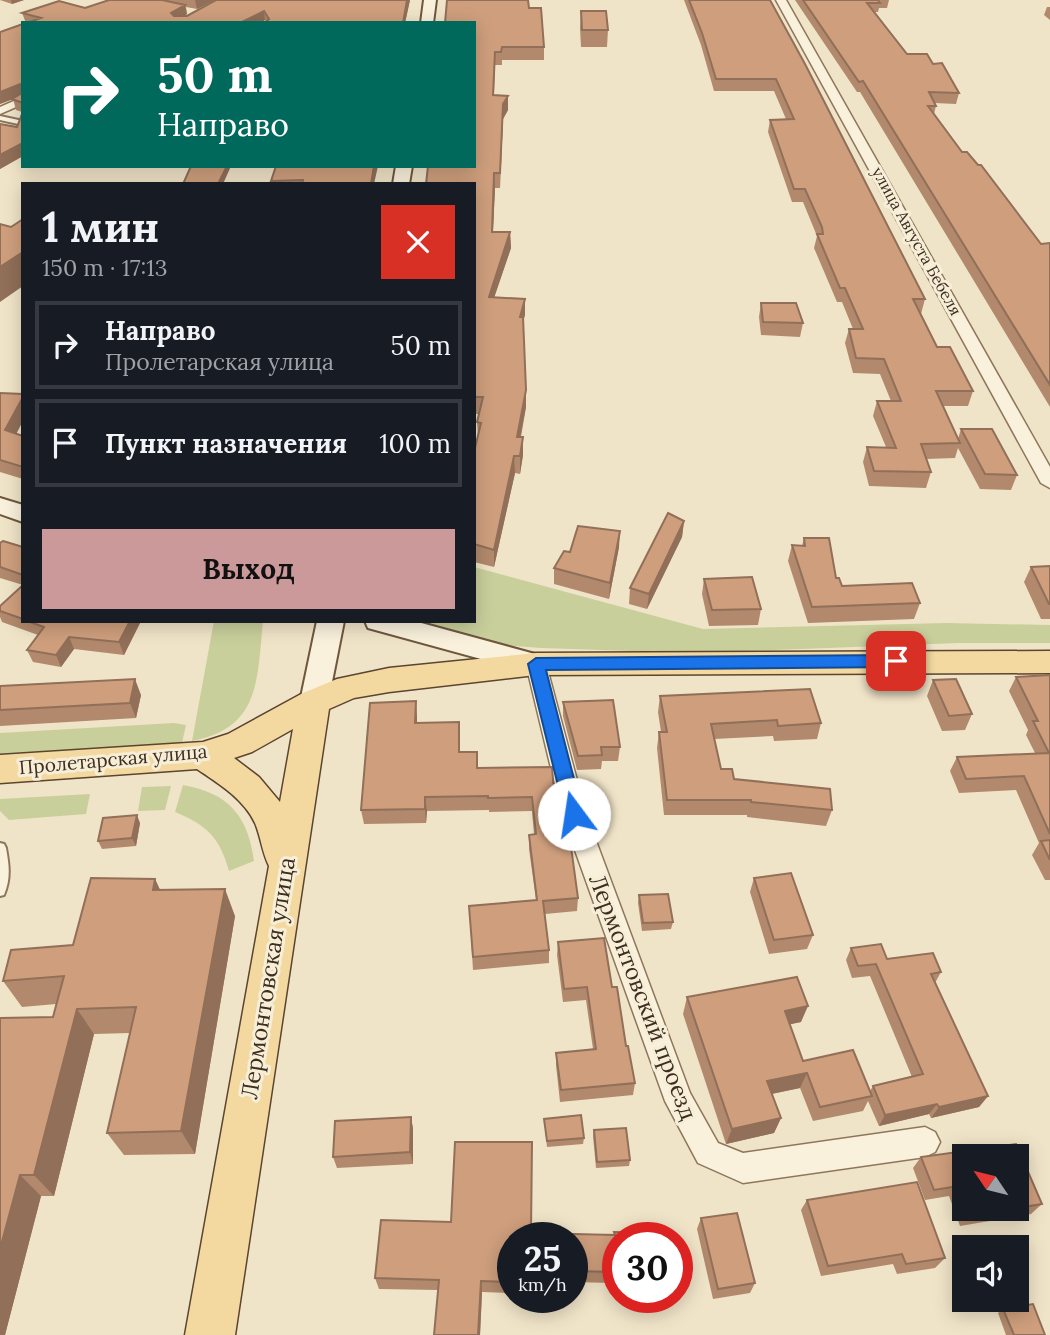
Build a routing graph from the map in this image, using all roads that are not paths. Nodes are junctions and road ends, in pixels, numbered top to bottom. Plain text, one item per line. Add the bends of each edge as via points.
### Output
1 (430, 0) edge
2 (781, 0) edge
3 (427, 21) edge
4 (21, 101) edge
5 (0, 111) edge
6 (0, 118) edge
7 (21, 123) edge
8 (1050, 483) edge
9 (0, 506) edge
10 (21, 513) edge
11 (331, 623) edge
12 (385, 623) edge
13 (1050, 662) edge
14 (536, 664) junction
15 (314, 702) junction
16 (203, 755) junction
17 (0, 769) edge
18 (0, 848) edge
19 (286, 868) junction
20 (0, 891) edge
21 (925, 1142) dead end
22 (209, 1335) edge

1 - 3 main road
2 - 8 street, улица Августа Бебеля
4 - 5 street
6 - 7 lane
9 - 10 main road
11 - 15 main road, Лермонтовская улица
12 - 14 main road
13 - 14 main road, Пролетарская улица
14 - 15 main road, Пролетарская улица via 348,687
14 - 21 street, Лермонтовский проезд via 574,814 679,1101 708,1153 743,1168
15 - 16 main road, Пролетарская улица via 240,744
15 - 19 main road, Лермонтовская улица
16 - 17 main road, Пролетарская улица
16 - 19 main road via 232,774 264,805 276,826
18 - 20 lane via 4,875
19 - 22 main road, Лермонтовская улица

